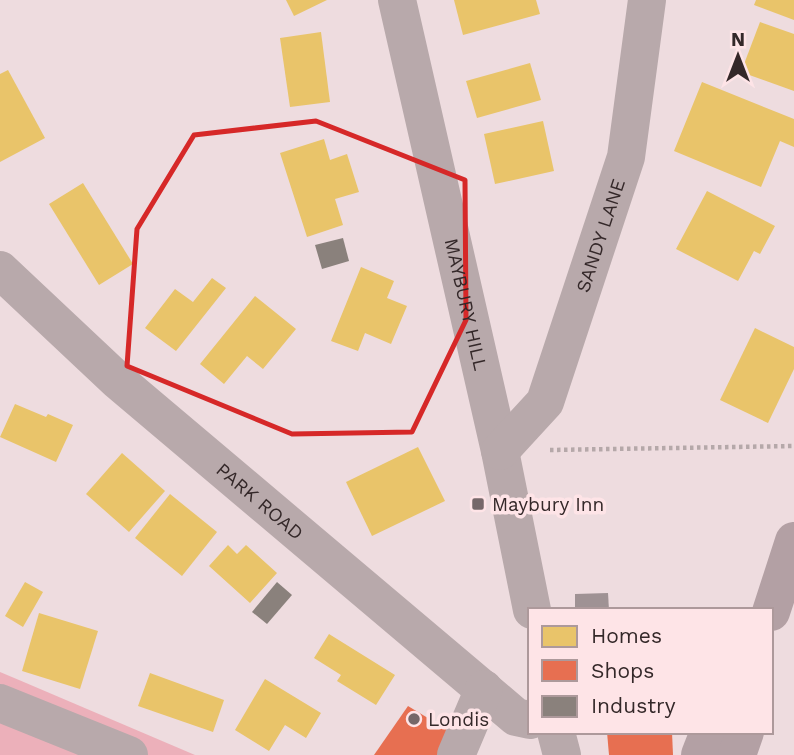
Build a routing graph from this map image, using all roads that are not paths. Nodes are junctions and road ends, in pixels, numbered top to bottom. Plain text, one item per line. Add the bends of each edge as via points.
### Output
1 (397, 0) edge
2 (647, 0) edge
3 (0, 270) edge
4 (500, 451) junction
5 (794, 541) edge
6 (531, 608) edge
7 (772, 608) edge
8 (484, 689) junction
9 (0, 703) edge
10 (528, 720) edge
11 (557, 734) edge
12 (708, 734) edge
13 (744, 734) edge
14 (467, 747) edge
15 (129, 755) edge
16 (562, 755) edge
17 (700, 755) edge
18 (737, 755) edge

1 - 4 street, MAYBURY HILL
2 - 4 street, SANDY LANE via 626,157 545,402
3 - 8 street, PARK ROAD via 117,380
4 - 6 street, MAYBURY HILL
5 - 7 main road
8 - 10 street, PARK ROAD via 516,717
8 - 14 street
9 - 15 street
11 - 16 street
12 - 17 main road
13 - 18 main road

